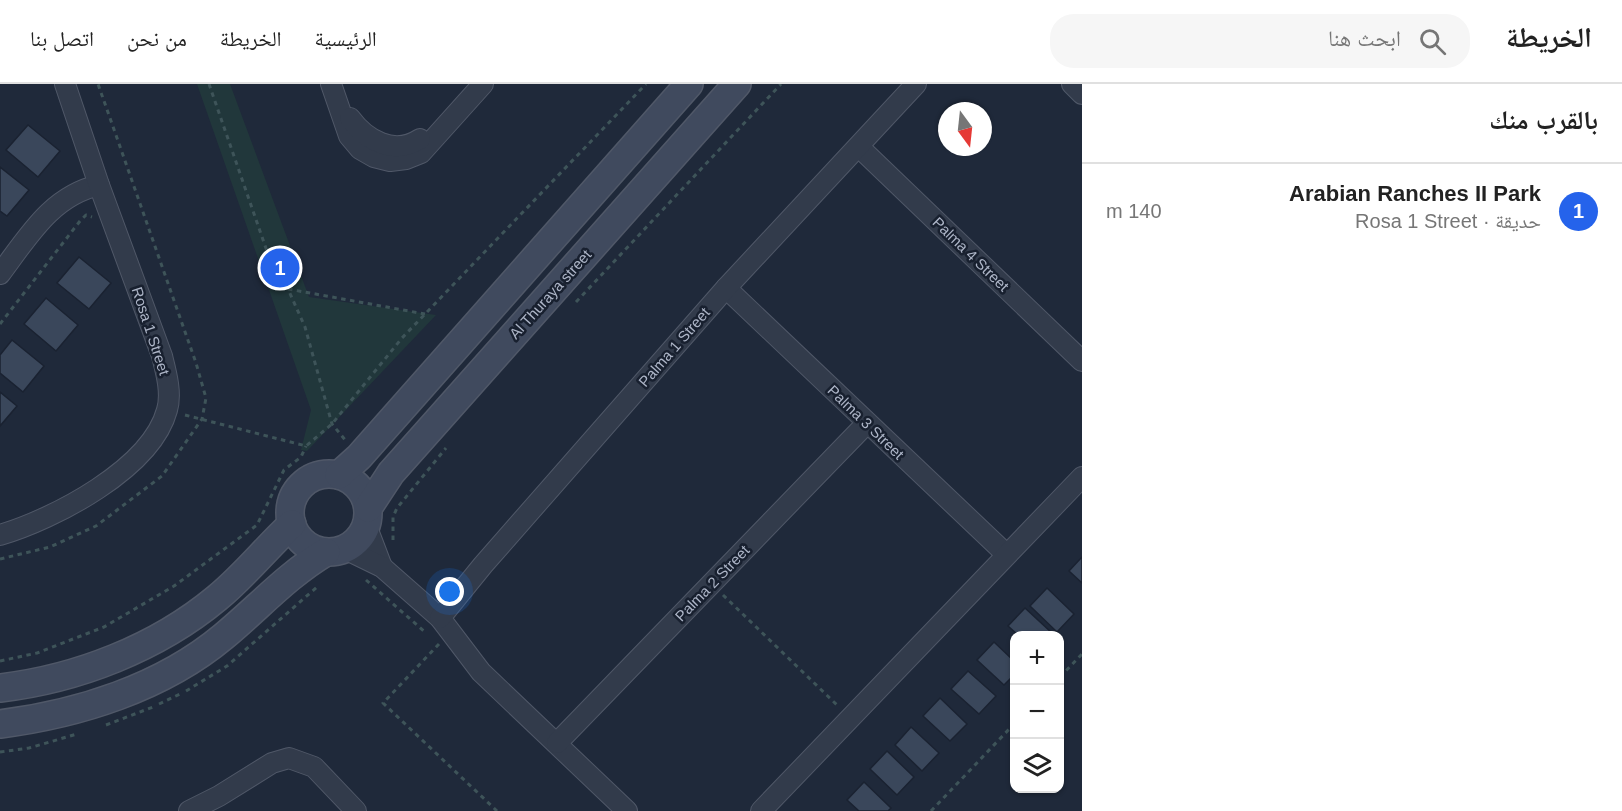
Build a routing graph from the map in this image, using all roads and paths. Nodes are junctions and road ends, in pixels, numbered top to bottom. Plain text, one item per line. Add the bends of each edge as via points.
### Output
1 (65, 84) edge
2 (98, 84) edge
3 (209, 84) edge
4 (483, 84) edge
5 (646, 84) edge
6 (689, 84) edge
7 (737, 84) edge
8 (916, 84) edge
9 (1072, 84) edge
10 (334, 92) edge
11 (1082, 94) edge
12 (859, 147) junction
13 (99, 185) junction
14 (100, 222) dead end
15 (0, 274) edge
16 (726, 288) junction
17 (288, 289) junction
18 (425, 314) junction
19 (0, 324) edge
20 (1082, 361) edge
21 (167, 410) junction
22 (202, 419) junction
23 (867, 423) junction
24 (332, 424) junction
25 (306, 446) junction
26 (349, 466) junction
27 (1082, 477) edge
28 (385, 481) junction
29 (406, 498) dead end
30 (367, 517) junction
31 (292, 524) junction
32 (0, 535) edge
33 (335, 550) junction
34 (1006, 554) junction
35 (0, 559) edge
36 (382, 567) junction
37 (363, 576) dead end
38 (711, 584) junction
39 (440, 618) junction
40 (439, 644) junction
41 (447, 651) dead end
42 (1082, 654) edge
43 (0, 661) edge
44 (1064, 672) edge
45 (0, 688) edge
46 (849, 717) junction
47 (0, 724) edge
48 (1010, 728) edge
49 (557, 742) junction
50 (189, 811) edge
51 (356, 811) edge
52 (497, 811) edge
53 (627, 811) edge
54 (761, 811) edge
55 (931, 811) edge

1 - 13 street, Rosa 1 Street
2 - 22 path via 196,363 206,398
3 - 17 path via 270,260
4 - 10 street via 420,153 390,160 360,149 350,136
5 - 18 path
6 - 26 street
7 - 28 street, Al Thuraya street
8 - 12 street, Palma 1 Street
9 - 11 street
12 - 16 street, Palma 1 Street
12 - 20 street, Palma 4 Street
13 - 15 street via 57,204
13 - 21 street, Rosa 1 Street via 162,356 167,374
14 - 19 path via 86,215 80,221
16 - 23 street, Palma 3 Street
16 - 39 street, Palma 1 Street
17 - 18 path
17 - 24 path via 305,327
18 - 24 path
21 - 22 path
21 - 32 street via 144,447 98,490 62,511
22 - 25 path
22 - 35 path via 162,476 96,526 50,547
23 - 34 street, Palma 3 Street
23 - 38 street, Palma 2 Street
24 - 25 path
24 - 26 path
25 - 43 path via 301,457 284,470 257,525 174,586 104,627 37,653
26 - 30 street
26 - 31 street via 312,477 301,486 293,497
27 - 34 street
28 - 29 path
28 - 30 street, Al Thuraya street
30 - 33 street via 362,535
30 - 36 street
31 - 33 street via 304,543
31 - 45 street via 216,599 174,628 123,655 81,670
33 - 36 street
33 - 47 street via 300,567 222,638 136,688 78,710
34 - 46 street
36 - 39 street
37 - 40 path
38 - 46 path
38 - 49 street, Palma 2 Street
39 - 49 street via 482,672
40 - 41 path
40 - 52 path via 383,703
42 - 44 path
46 - 54 street
48 - 55 path
49 - 53 street
50 - 51 street via 272,763 289,759 306,762

